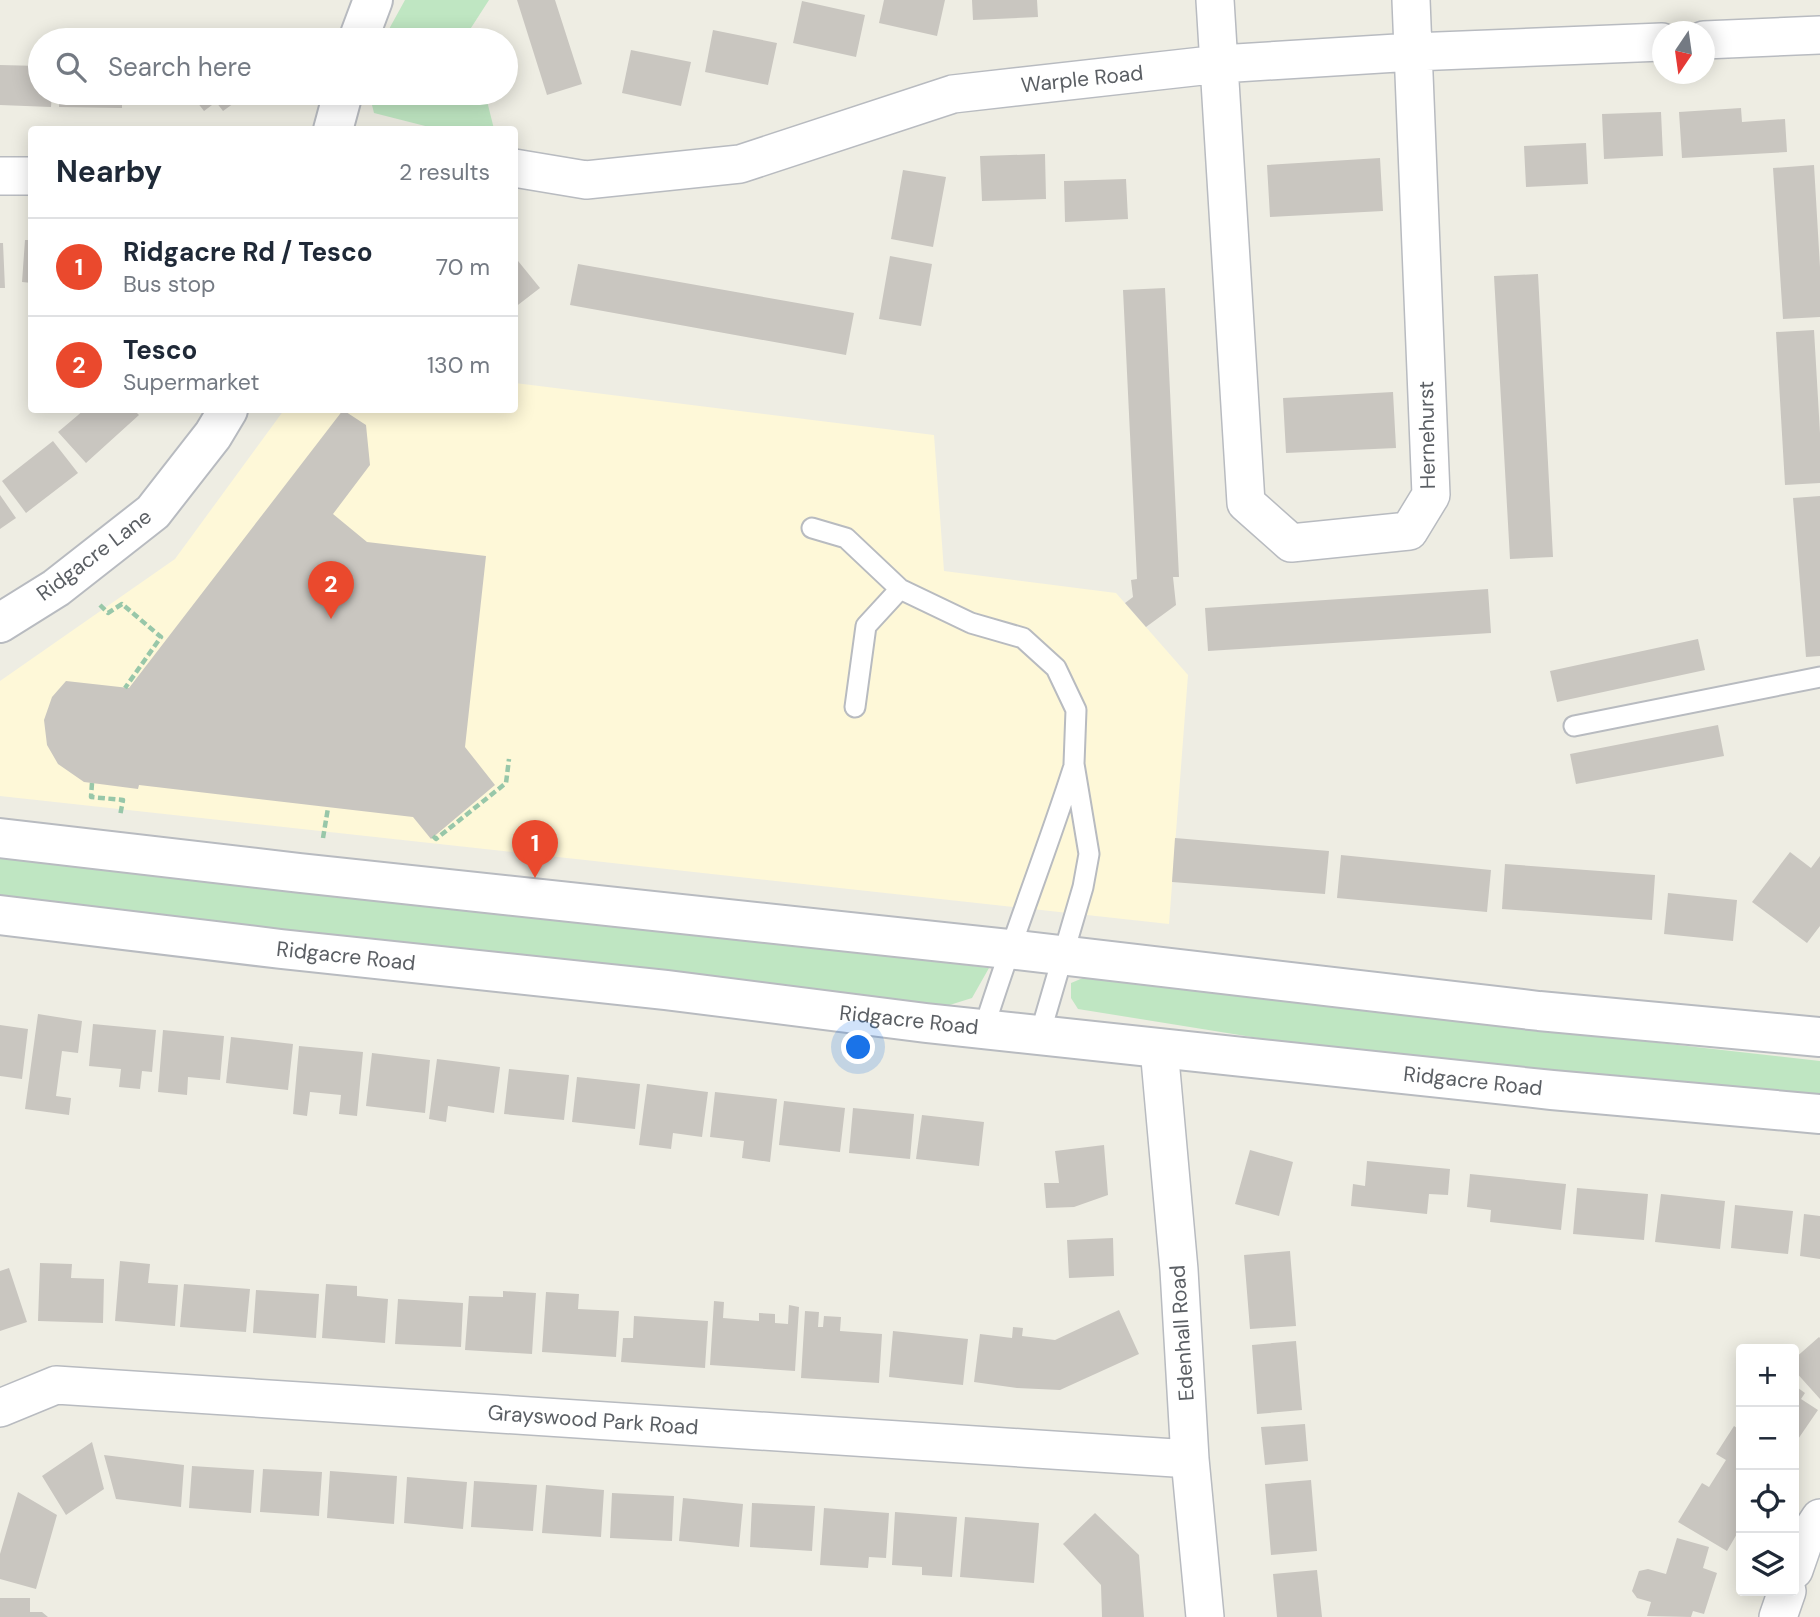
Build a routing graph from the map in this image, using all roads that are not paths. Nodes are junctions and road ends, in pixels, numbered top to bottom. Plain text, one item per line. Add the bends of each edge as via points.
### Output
1 (373, 0) edge
2 (1215, 0) edge
3 (1410, 0) edge
4 (362, 28) edge
5 (1820, 35) edge
6 (1715, 40) edge
7 (1652, 42) edge
8 (1413, 52) junction
9 (1220, 64) junction
10 (340, 105) edge
11 (334, 126) edge
12 (518, 169) edge
13 (0, 176) edge
14 (28, 176) edge
15 (226, 413) edge
16 (813, 528) dead end
17 (900, 589) junction
18 (0, 623) edge
19 (1820, 677) edge
20 (855, 707) dead end
21 (1574, 726) dead end
22 (1074, 764) junction
23 (0, 838) edge
24 (0, 915) edge
25 (1008, 949) junction
26 (1063, 956) junction
27 (984, 1028) junction
28 (1040, 1034) junction
29 (1820, 1037) edge
30 (1159, 1048) junction
31 (1820, 1114) edge
32 (0, 1408) edge
33 (1190, 1459) junction
34 (1820, 1518) edge
35 (1799, 1554) edge
36 (1785, 1596) edge
37 (1205, 1617) edge
38 (1778, 1617) edge

1 - 4 street
2 - 9 street
3 - 8 street
5 - 6 street
7 - 8 street, Warple Road
8 - 9 street, Warple Road
8 - 9 street, Hernehurst via 1431,495 1409,531 1291,543 1246,503
9 - 12 street, Warple Road via 953,93 740,164 586,180
10 - 11 street
13 - 14 street
15 - 18 street, Ridgacre Lane via 153,512 56,588
16 - 17 lane via 846,538
17 - 20 lane via 866,626
17 - 22 lane via 971,623 1023,638 1056,668 1076,710
19 - 21 lane
22 - 25 lane
22 - 26 lane via 1089,855
23 - 25 street
24 - 27 street, Ridgacre Road
25 - 26 street
25 - 27 lane
26 - 28 lane
26 - 29 street via 1539,1011
27 - 28 street, Ridgacre Road
28 - 30 street, Ridgacre Road
30 - 31 street, Ridgacre Road
30 - 33 street, Edenhall Road
32 - 33 street, Grayswood Park Road via 56,1385
33 - 37 street, Edenhall Road
34 - 35 street
36 - 38 street

